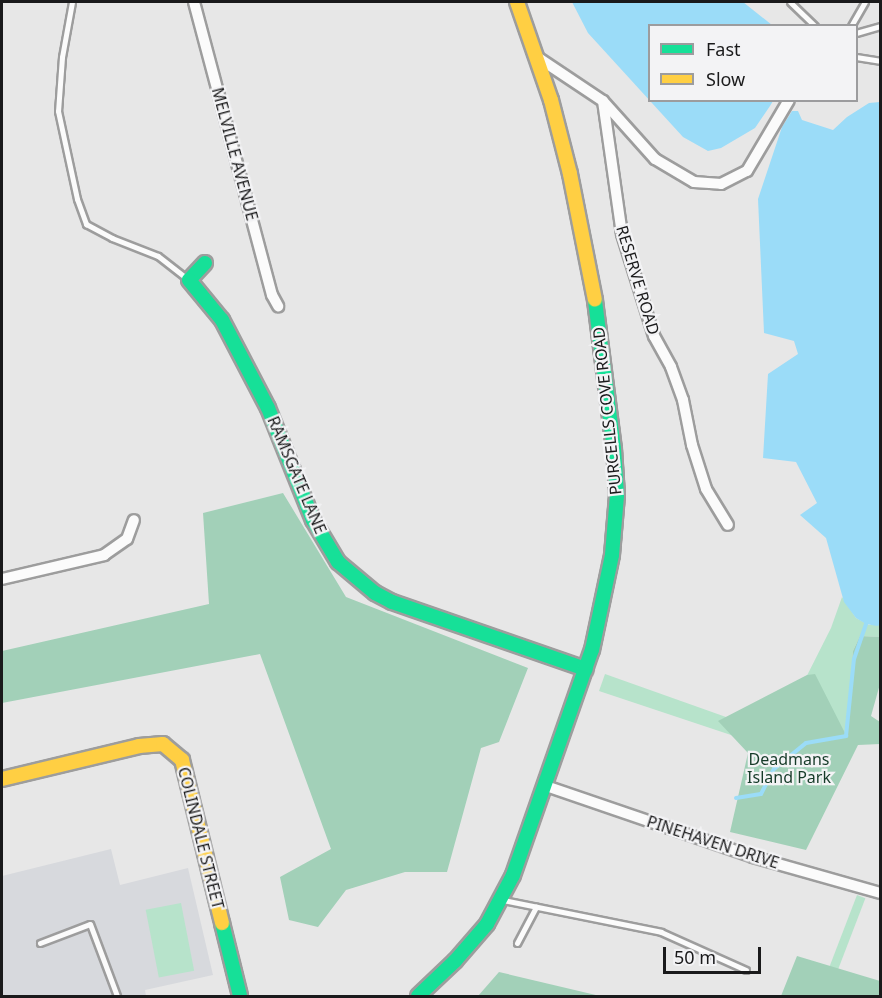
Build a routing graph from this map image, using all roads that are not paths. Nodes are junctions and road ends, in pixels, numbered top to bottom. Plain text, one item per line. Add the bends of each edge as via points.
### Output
1 (72, 2) edge
2 (194, 2) edge
3 (517, 2) edge
4 (790, 2) edge
5 (865, 2) edge
6 (813, 24) edge
7 (852, 24) edge
8 (880, 26) edge
9 (858, 32) edge
10 (880, 55) edge
11 (537, 57) junction
12 (858, 57) edge
13 (871, 58) junction
14 (880, 61) edge
15 (603, 101) junction
16 (788, 102) edge
17 (205, 263) dead end
18 (189, 280) junction
19 (278, 306) dead end
20 (134, 520) dead end
21 (728, 525) dead end
22 (2, 579) edge
23 (586, 669) junction
24 (2, 779) edge
25 (546, 786) junction
26 (880, 892) edge
27 (501, 900) junction
28 (536, 907) junction
29 (40, 943) dead end
30 (517, 943) dead end
31 (746, 970) dead end
32 (117, 996) edge
33 (240, 996) edge
34 (418, 996) edge

1 - 18 lane, RAMSGATE LANE via 58,111 86,224 158,256
2 - 19 street, MELVILLE AVENUE
3 - 11 main road, PURCELLS COVE ROAD
4 - 6 lane
5 - 7 lane
8 - 9 lane
10 - 13 lane
11 - 15 street
11 - 23 main road, PURCELLS COVE ROAD via 570,174 600,325 614,448 617,495 612,555
12 - 13 lane
13 - 14 lane
15 - 16 street via 654,159 694,182 716,184 736,178 751,167
15 - 21 street, RESERVE ROAD via 622,234 654,336 683,400 706,489
17 - 18 main road
18 - 23 main road, RAMSGATE LANE via 222,320 268,408 313,520 338,562 392,602
20 - 22 street via 127,539 104,555
23 - 25 main road, PURCELLS COVE ROAD
24 - 33 main road, COLINDALE STREET via 139,746 163,744 182,760
25 - 26 street, PINEHAVEN DRIVE via 753,856
25 - 27 main road, PURCELLS COVE ROAD
27 - 28 lane
27 - 34 main road, PURCELLS COVE ROAD via 481,931
28 - 30 lane
28 - 31 lane via 661,932
29 - 32 lane via 90,924

